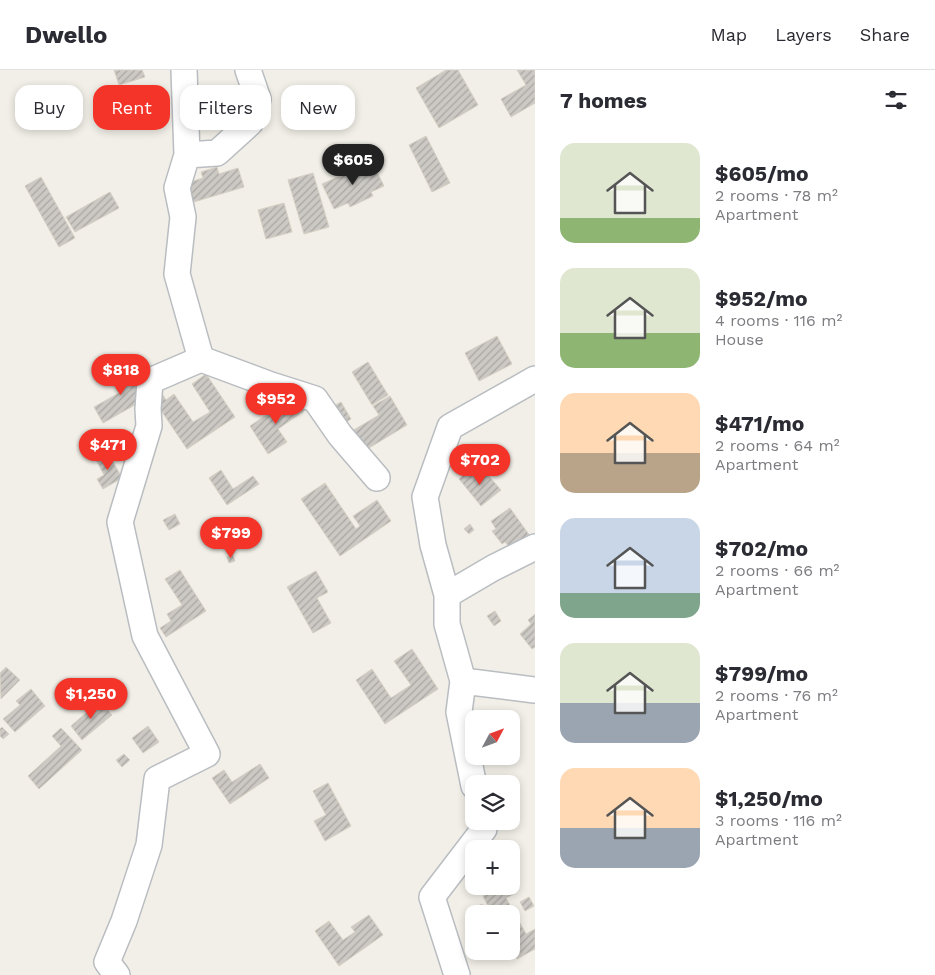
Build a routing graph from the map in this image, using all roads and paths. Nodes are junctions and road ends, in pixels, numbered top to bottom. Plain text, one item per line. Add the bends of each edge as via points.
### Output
1 (184, 70) edge
2 (248, 70) edge
3 (187, 155) junction
4 (201, 359) junction
5 (535, 379) edge
6 (377, 478) dead end
7 (535, 547) edge
8 (447, 595) junction
9 (463, 681) junction
10 (535, 690) edge
11 (472, 775) edge
12 (483, 830) edge
13 (117, 975) edge
14 (457, 975) edge

1 - 3 street
2 - 3 street via 258,99 250,124 217,153
3 - 4 street via 177,188 183,218 177,274
4 - 6 street via 315,399 340,435
4 - 13 street via 150,381 149,426 120,522 145,636 207,754 157,779 149,845 107,962
5 - 8 street via 450,427 425,497 433,545
7 - 8 street
8 - 9 street via 447,624
9 - 10 street
9 - 11 street via 459,712
12 - 14 street via 432,897

